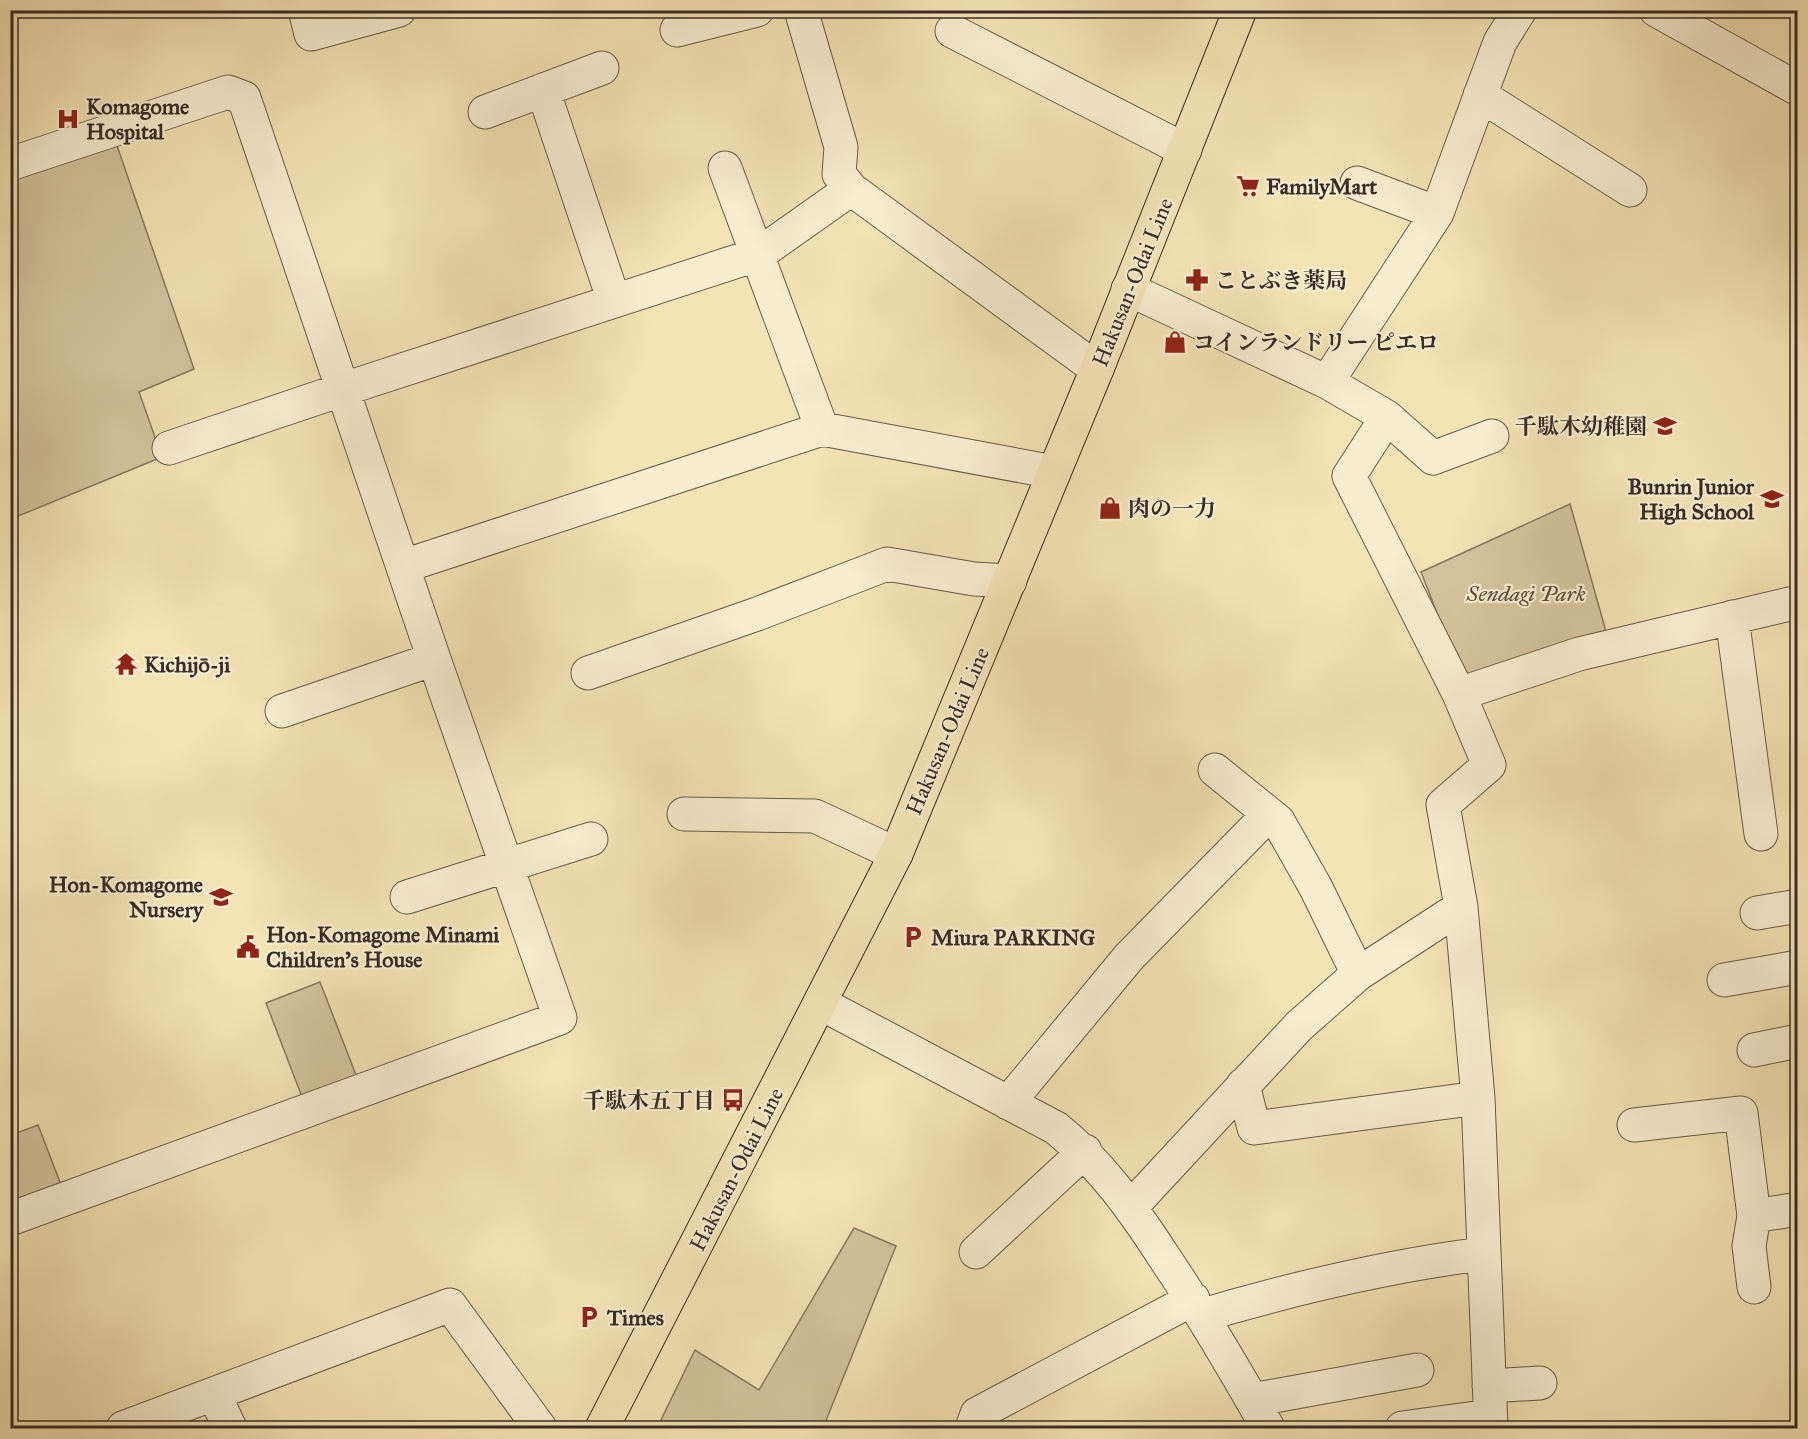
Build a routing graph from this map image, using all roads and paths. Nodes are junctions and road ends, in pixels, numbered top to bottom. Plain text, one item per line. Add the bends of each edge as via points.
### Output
1 (305, 10) edge
2 (399, 10) edge
3 (757, 10) edge
4 (801, 10) edge
5 (1240, 10) edge
6 (1520, 10) edge
7 (1656, 10) edge
8 (677, 30) dead end
9 (952, 32) dead end
10 (602, 68) dead end
11 (1797, 89) edge
12 (543, 90) junction
13 (1480, 95) junction
14 (485, 112) dead end
15 (1185, 150) junction
16 (10, 164) edge
17 (725, 168) dead end
18 (1357, 183) dead end
19 (851, 189) junction
20 (1630, 190) dead end
21 (1437, 213) junction
22 (759, 254) junction
23 (1128, 289) junction
24 (614, 301) junction
25 (1097, 369) junction
26 (1327, 382) junction
27 (344, 388) junction
28 (1388, 417) junction
29 (822, 429) junction
30 (1492, 436) dead end
31 (170, 448) dead end
32 (1054, 472) junction
33 (404, 566) junction
34 (1010, 581) junction
35 (1797, 602) edge
36 (1732, 617) junction
37 (434, 659) junction
38 (588, 673) dead end
39 (1459, 694) junction
40 (282, 711) dead end
41 (1215, 770) dead end
42 (684, 814) dead end
43 (1269, 814) junction
44 (1761, 834) dead end
45 (591, 839) dead end
46 (896, 854) junction
47 (508, 865) junction
48 (406, 897) dead end
49 (1797, 906) edge
50 (1461, 908) junction
51 (1757, 913) dead end
52 (1797, 967) edge
53 (1358, 974) junction
54 (1724, 980) dead end
55 (820, 1003) junction
56 (1797, 1041) edge
57 (1754, 1050) dead end
58 (1243, 1084) junction
59 (1478, 1098) junction
60 (1008, 1102) junction
61 (1634, 1125) dead end
62 (1084, 1151) junction
63 (1131, 1207) junction
64 (1797, 1209) edge
65 (1754, 1216) junction
66 (10, 1219) edge
67 (976, 1252) dead end
68 (1482, 1254) junction
69 (1754, 1287) dead end
70 (1198, 1307) junction
71 (1417, 1371) dead end
72 (1540, 1383) dead end
73 (214, 1394) junction
74 (1490, 1410) edge
75 (1263, 1421) edge
76 (123, 1428) edge
77 (230, 1428) edge
78 (540, 1428) edge
79 (602, 1428) edge
80 (972, 1428) edge
81 (1402, 1428) edge

1 - 2 street via 311,34
3 - 8 street
4 - 19 street via 841,147 838,174
5 - 15 main road, Hakusan-Odai Line
6 - 13 street via 1500,42
7 - 11 street
9 - 15 street
10 - 12 street
12 - 14 street
12 - 24 street
13 - 20 street
13 - 21 street
15 - 23 main road, Hakusan-Odai Line
16 - 27 street via 228,92 244,98
17 - 22 street
18 - 21 street
19 - 22 street
19 - 25 street
21 - 26 street
22 - 24 street
22 - 29 street
23 - 25 main road, Hakusan-Odai Line
23 - 26 street
24 - 27 street
25 - 32 main road, Hakusan-Odai Line
26 - 28 street
27 - 31 street
27 - 33 street
28 - 30 street via 1433,458
28 - 39 street via 1349,476
29 - 32 street
29 - 33 street
32 - 34 main road, Hakusan-Odai Line
33 - 37 street
34 - 38 street via 887,564
34 - 46 main road, Hakusan-Odai Line
35 - 36 street
36 - 39 street via 1579,654
36 - 44 street
37 - 40 street
37 - 47 street
39 - 50 street via 1489,765 1443,805
41 - 43 street
42 - 46 street via 815,816
43 - 53 street via 1278,821 1316,888
43 - 60 street via 1129,957
45 - 47 street
46 - 55 main road, Hakusan-Odai Line
47 - 48 street
47 - 66 street via 560,1018
49 - 51 street
50 - 53 street
50 - 59 street
52 - 54 street
53 - 58 street via 1299,1026
55 - 60 street
55 - 79 main road, Hakusan-Odai Line
56 - 57 street
58 - 59 street via 1254,1128
58 - 63 street
59 - 68 street
60 - 62 street via 1056,1128
61 - 65 street via 1741,1113
62 - 63 street
62 - 67 street
63 - 70 street
64 - 65 street
65 - 69 street via 1749,1246
68 - 70 street via 1413,1263
68 - 74 street
70 - 75 street
70 - 80 street via 977,1414
71 - 75 street
72 - 74 street
73 - 76 street
73 - 77 street
73 - 78 street via 450,1305
74 - 81 street

